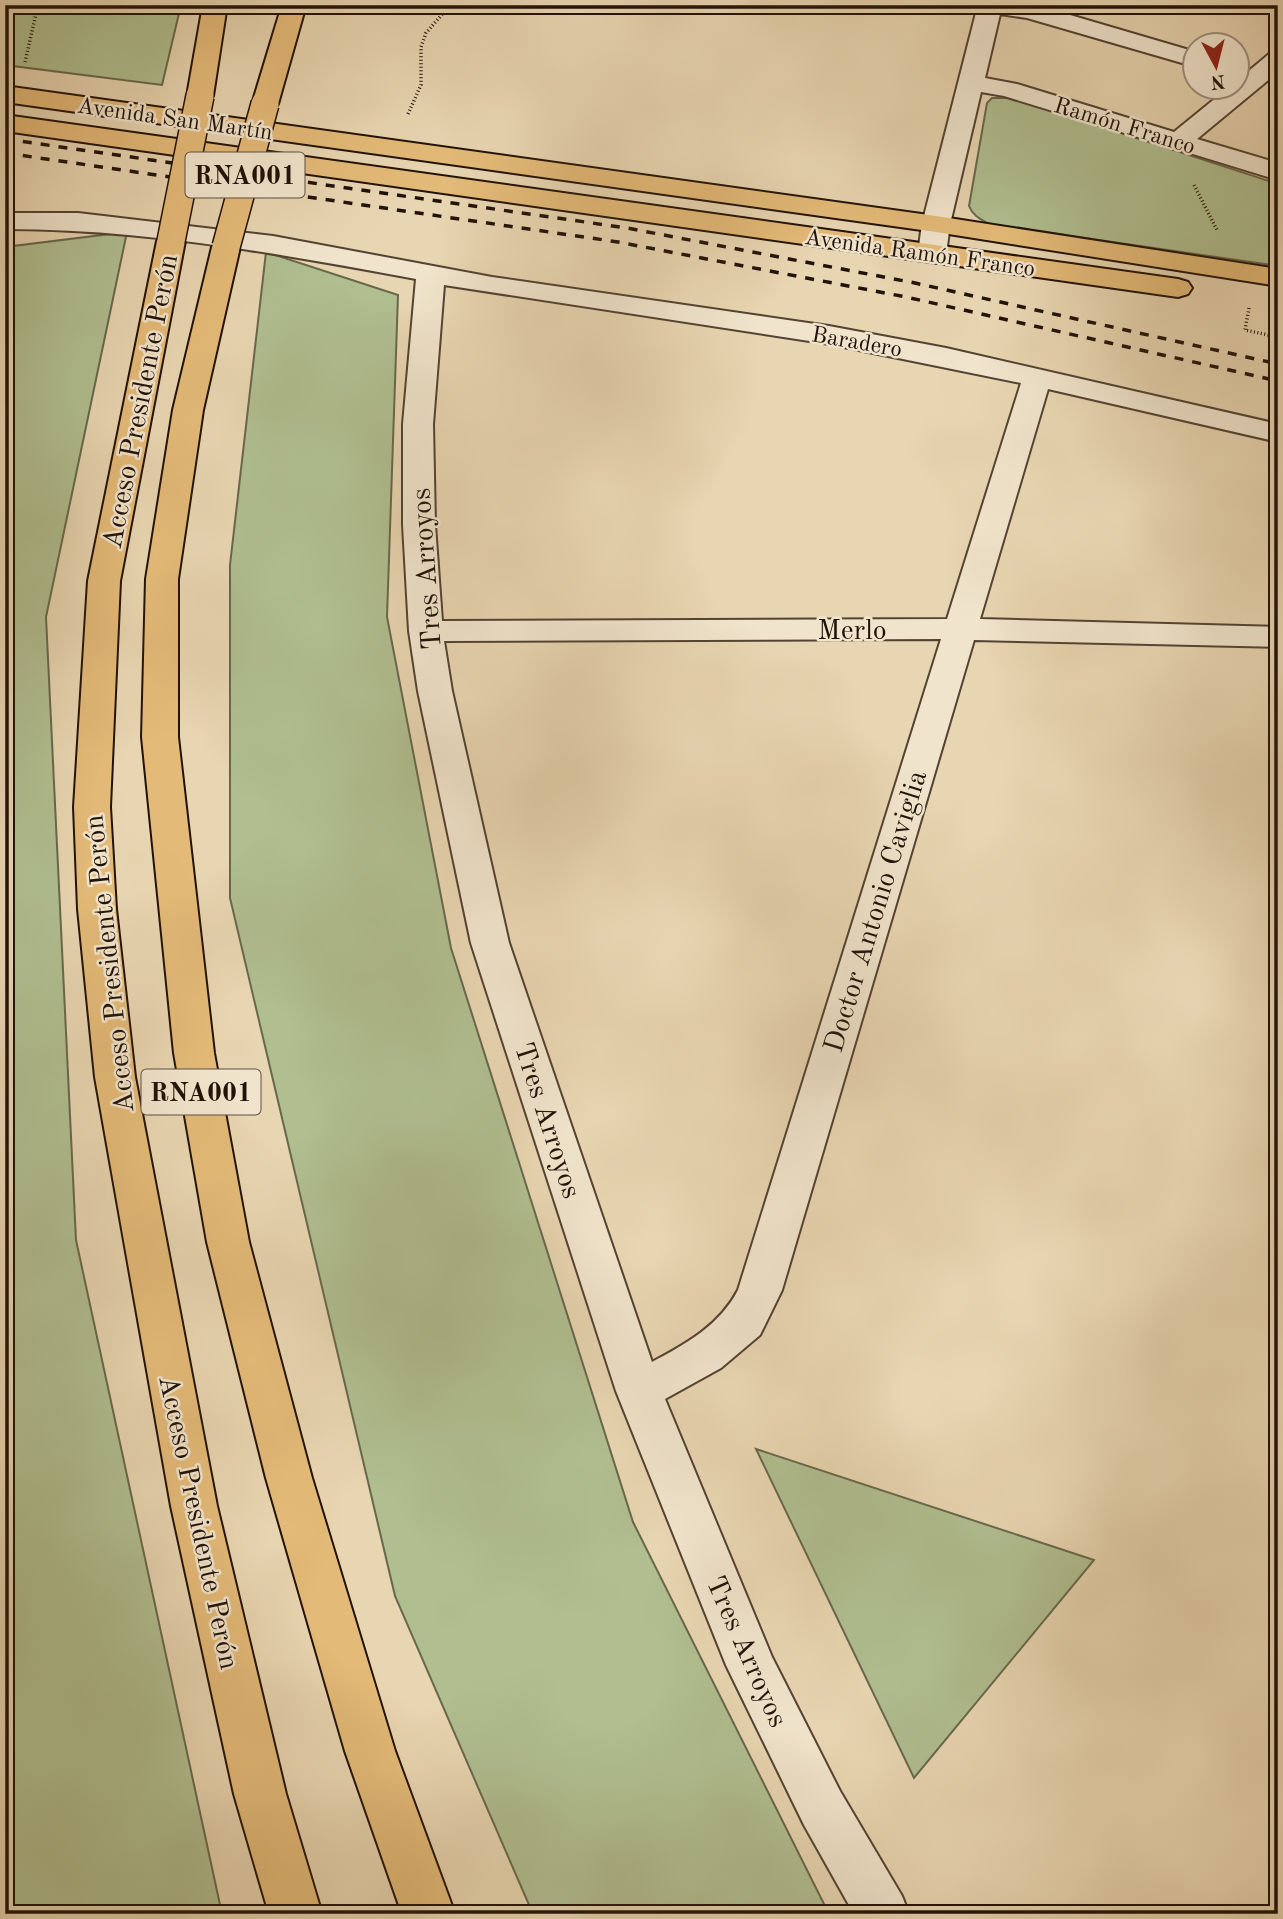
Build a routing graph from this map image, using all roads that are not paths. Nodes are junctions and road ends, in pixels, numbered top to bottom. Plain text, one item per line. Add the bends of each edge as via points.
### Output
1 (215, 5) edge
2 (294, 5) edge
3 (990, 5) edge
4 (1271, 5) edge
5 (1278, 7) edge
6 (1182, 56) edge
7 (1278, 59) edge
8 (1256, 78) edge
9 (971, 83) junction
10 (5, 94) edge
11 (5, 122) edge
12 (1178, 141) junction
13 (398, 149) junction
14 (1278, 172) edge
15 (380, 174) junction
16 (594, 177) joint
17 (563, 201) joint
18 (5, 221) edge
19 (936, 224) junction
20 (932, 254) junction
21 (431, 274) junction
22 (1278, 278) edge
23 (1278, 302) edge
24 (1037, 378) junction
25 (1278, 433) edge
26 (960, 629) junction
27 (426, 631) junction
28 (1278, 637) edge
29 (639, 1391) junction
30 (296, 1914) edge
31 (429, 1914) edge
32 (883, 1914) edge

1 - 30 main road, Acceso Presidente Perón / RNA001, bridge via 104,580 92,807 97,909 115,1077 194,1506 260,1794
2 - 31 main road, Acceso Presidente Perón / RNA001, bridge via 226,247 188,410 162,579 160,737 194,1053 228,1242 289,1478 370,1751
3 - 6 street via 1030,11
3 - 9 street
4 - 5 street
7 - 8 street
8 - 12 street
9 - 12 street, Ramón Franco via 1008,89
9 - 19 street
10 - 13 main road, Avenida San Martín
11 - 15 main road, Avenida San Martín
12 - 14 street, Ramón Franco
13 - 15 main road
13 - 16 main road, Avenida San Martín
15 - 17 main road, Avenida San Martín
16 - 19 main road, Avenida Ramón Franco
17 - 20 main road, Avenida Ramón Franco
18 - 21 street, Baradero via 78,221 273,244
19 - 20 street
19 - 22 main road, Avenida Ramón Franco
20 - 23 main road, Avenida Ramón Franco
21 - 24 street, Baradero via 829,335
21 - 27 street, Tres Arroyos via 418,424
24 - 25 street, Baradero
24 - 26 street, Doctor Antonio Caviglia
26 - 27 street, Merlo
26 - 28 street, Merlo
26 - 29 street, Doctor Antonio Caviglia via 760,1290 744,1322 705,1355
27 - 29 street, Tres Arroyos via 489,943
29 - 32 street, Tres Arroyos via 751,1665 822,1808

